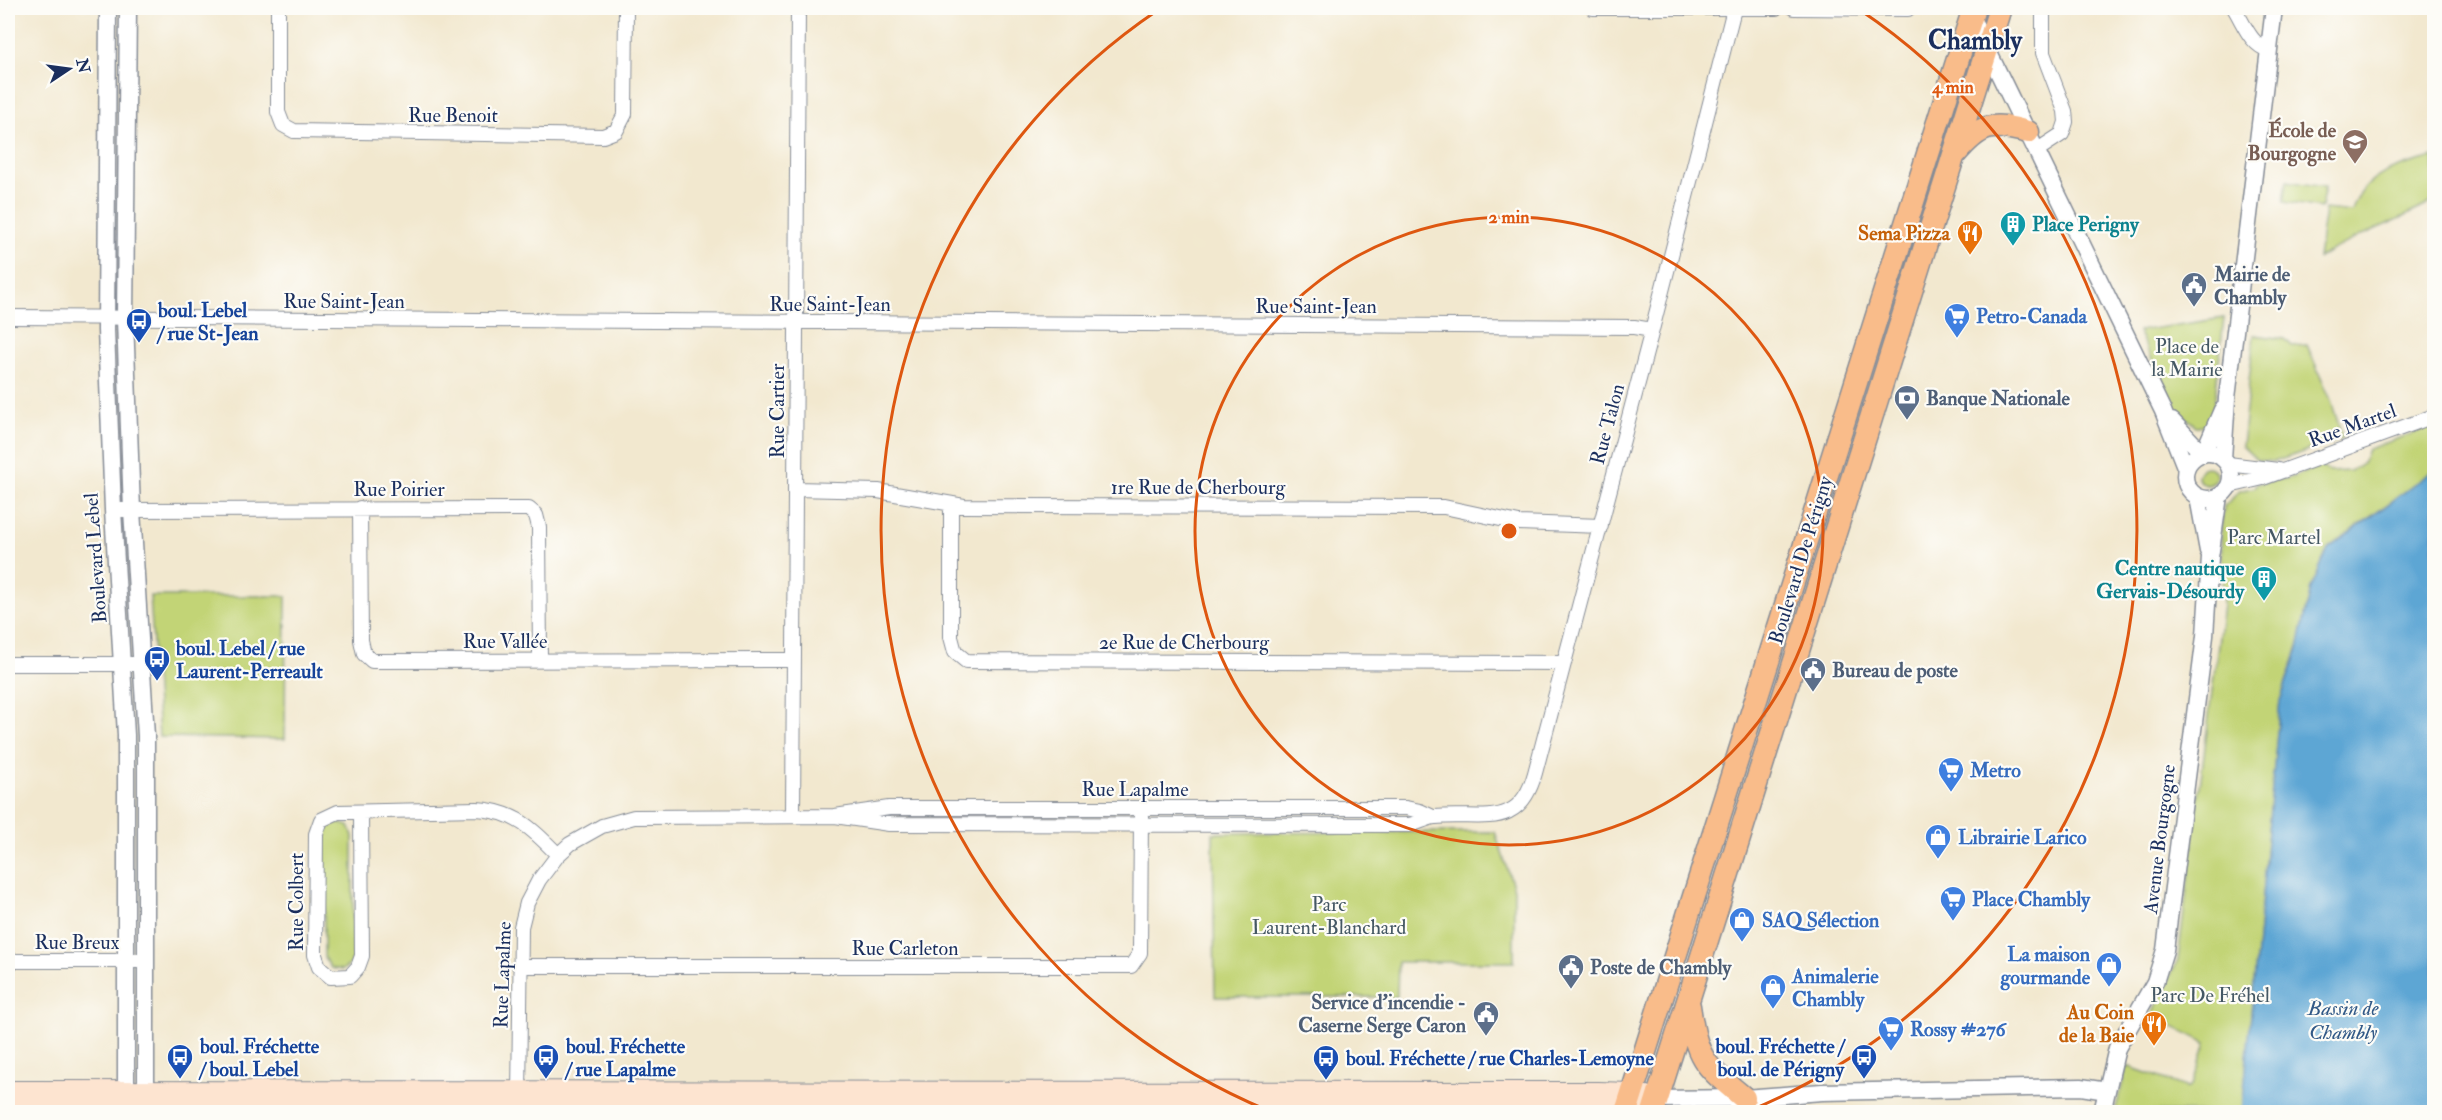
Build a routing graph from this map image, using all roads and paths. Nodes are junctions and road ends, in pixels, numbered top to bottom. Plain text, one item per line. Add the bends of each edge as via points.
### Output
1 (108, 8) edge
2 (128, 8) edge
3 (278, 8) edge
4 (626, 8) edge
5 (798, 8) edge
6 (1593, 8) edge
7 (1763, 8) edge
8 (1776, 8) edge
9 (1794, 8) edge
10 (2000, 8) edge
11 (2043, 8) edge
12 (2234, 8) edge
13 (2274, 8) edge
14 (1734, 9) edge
15 (1908, 9) edge
16 (1971, 11) edge
17 (1987, 48) junction
18 (2269, 50) junction
19 (2032, 141) junction
20 (1953, 157) junction
21 (8, 317) edge
22 (106, 318) junction
23 (125, 319) junction
24 (797, 323) junction
25 (1652, 330) junction
26 (2227, 398) junction
27 (2163, 411) junction
28 (2434, 416) edge
29 (2203, 454) junction
30 (2225, 462) junction
31 (2186, 469) junction
32 (2283, 470) junction
33 (796, 489) junction
34 (2224, 491) junction
35 (2198, 496) junction
36 (951, 506) junction
37 (360, 508) junction
38 (113, 510) junction
39 (132, 510) junction
40 (1601, 526) junction
41 (2210, 557) junction
42 (540, 660) junction
43 (794, 660) junction
44 (1564, 663) junction
45 (8, 664) edge
46 (123, 664) junction
47 (142, 664) junction
48 (1141, 809) junction
49 (361, 812) junction
50 (793, 815) junction
51 (835, 816) junction
52 (1433, 817) junction
53 (1480, 817) joint
54 (1141, 825) junction
55 (558, 855) junction
56 (8, 961) edge
57 (127, 961) junction
58 (146, 961) junction
59 (519, 966) junction
60 (1688, 1002) junction
61 (8, 1091) edge
62 (2107, 1091) junction
63 (126, 1098) junction
64 (146, 1098) junction
65 (1744, 1098) junction
66 (519, 1103) edge
67 (1295, 1104) edge
68 (1628, 1104) edge
69 (8, 1105) edge
70 (1655, 1106) edge
71 (2102, 1113) edge

1 - 22 street, Boulevard Lebel
2 - 23 street, Boulevard Lebel
3 - 4 street, Rue Benoit via 278,112 283,125 294,131 603,136 616,130 625,114
5 - 24 street, Rue Cartier
6 - 14 street
7 - 8 street
7 - 14 street
9 - 15 street
10 - 17 main road, Boulevard De Périgny
11 - 19 street via 2043,53 2066,122 2059,136
12 - 18 street via 2253,40
13 - 18 street
14 - 25 street, Rue Talon
16 - 17 street
16 - 68 main road, Boulevard De Périgny
17 - 19 street
17 - 20 main road, Boulevard De Périgny
18 - 26 street
19 - 20 main road via 2001,126 1989,126 1973,135
19 - 27 street
20 - 60 main road, Boulevard De Périgny
21 - 22 street, Rue Saint-Jean
22 - 23 street, Rue Saint-Jean
22 - 38 street, Boulevard Lebel
23 - 24 street, Rue Saint-Jean
23 - 39 street, Boulevard Lebel
24 - 25 street, Rue Saint-Jean
24 - 33 street, Rue Cartier
25 - 40 street, Rue Talon
26 - 29 street
26 - 30 street
27 - 29 street
27 - 31 street
28 - 32 street, Rue Martel
29 - 30 street via 2213,454
29 - 31 street via 2191,460
30 - 32 street, Rue Martel
30 - 34 street via 2231,475
31 - 35 street via 2187,485
32 - 34 street, Rue Martel
33 - 36 street, 1re Rue de Cherbourg via 878,491
33 - 43 street, Rue Cartier
34 - 35 street via 2209,499
34 - 41 street, Avenue Bourgogne
35 - 41 street, Avenue Bourgogne
36 - 40 street, 1re Rue de Cherbourg via 1430,507 1519,523
36 - 44 street, 2e Rue de Cherbourg via 951,636 955,652 966,661
37 - 39 street, Rue Poirier
37 - 42 street, Rue Poirier via 532,510 539,526
37 - 42 street, Rue Vallée via 361,640 369,659
38 - 39 street, Rue Poirier
38 - 46 street, Boulevard Lebel
39 - 47 street, Boulevard Lebel
40 - 44 street, Rue Talon
41 - 62 street, Avenue Bourgogne via 2207,620 2165,950 2155,982 2120,1041
42 - 43 street, Rue Vallée
43 - 50 street, Rue Cartier
44 - 53 street, Rue Talon via 1528,792 1510,811
45 - 46 street
46 - 47 street
46 - 57 street, Boulevard Lebel
47 - 58 street, Boulevard Lebel via 146,736
48 - 51 street, Rue Lapalme via 889,808
48 - 52 street, Rue Lapalme via 1406,808
48 - 54 street, Rue Carleton
49 - 49 street, Rue Colbert via 330,814 316,829 316,961 322,972 337,978 350,976 362,957
49 - 55 street, Rue Colbert via 503,812 529,826
50 - 51 street, Rue Lapalme
50 - 55 street, Rue Lapalme via 625,819 594,830
51 - 54 street, Rue Lapalme via 888,824
52 - 53 street, Rue Lapalme
52 - 54 street, Rue Lapalme via 1408,825
54 - 59 street, Rue Carleton via 1140,953 1131,966
55 - 59 street, Rue Lapalme via 527,903
56 - 57 street, Rue Breux
57 - 58 street, Rue Breux
57 - 63 street, Boulevard Lebel
58 - 64 street, Boulevard Lebel
59 - 66 street, Rue Lapalme
60 - 65 main road via 1695,1046 1703,1059
60 - 70 main road, Boulevard De Périgny
61 - 63 main road
62 - 65 street via 2081,1087 1822,1092
62 - 71 street, Avenue Bourgogne
63 - 64 main road
63 - 69 main road
64 - 66 main road
65 - 70 street
66 - 67 main road
67 - 68 main road
68 - 70 main road

